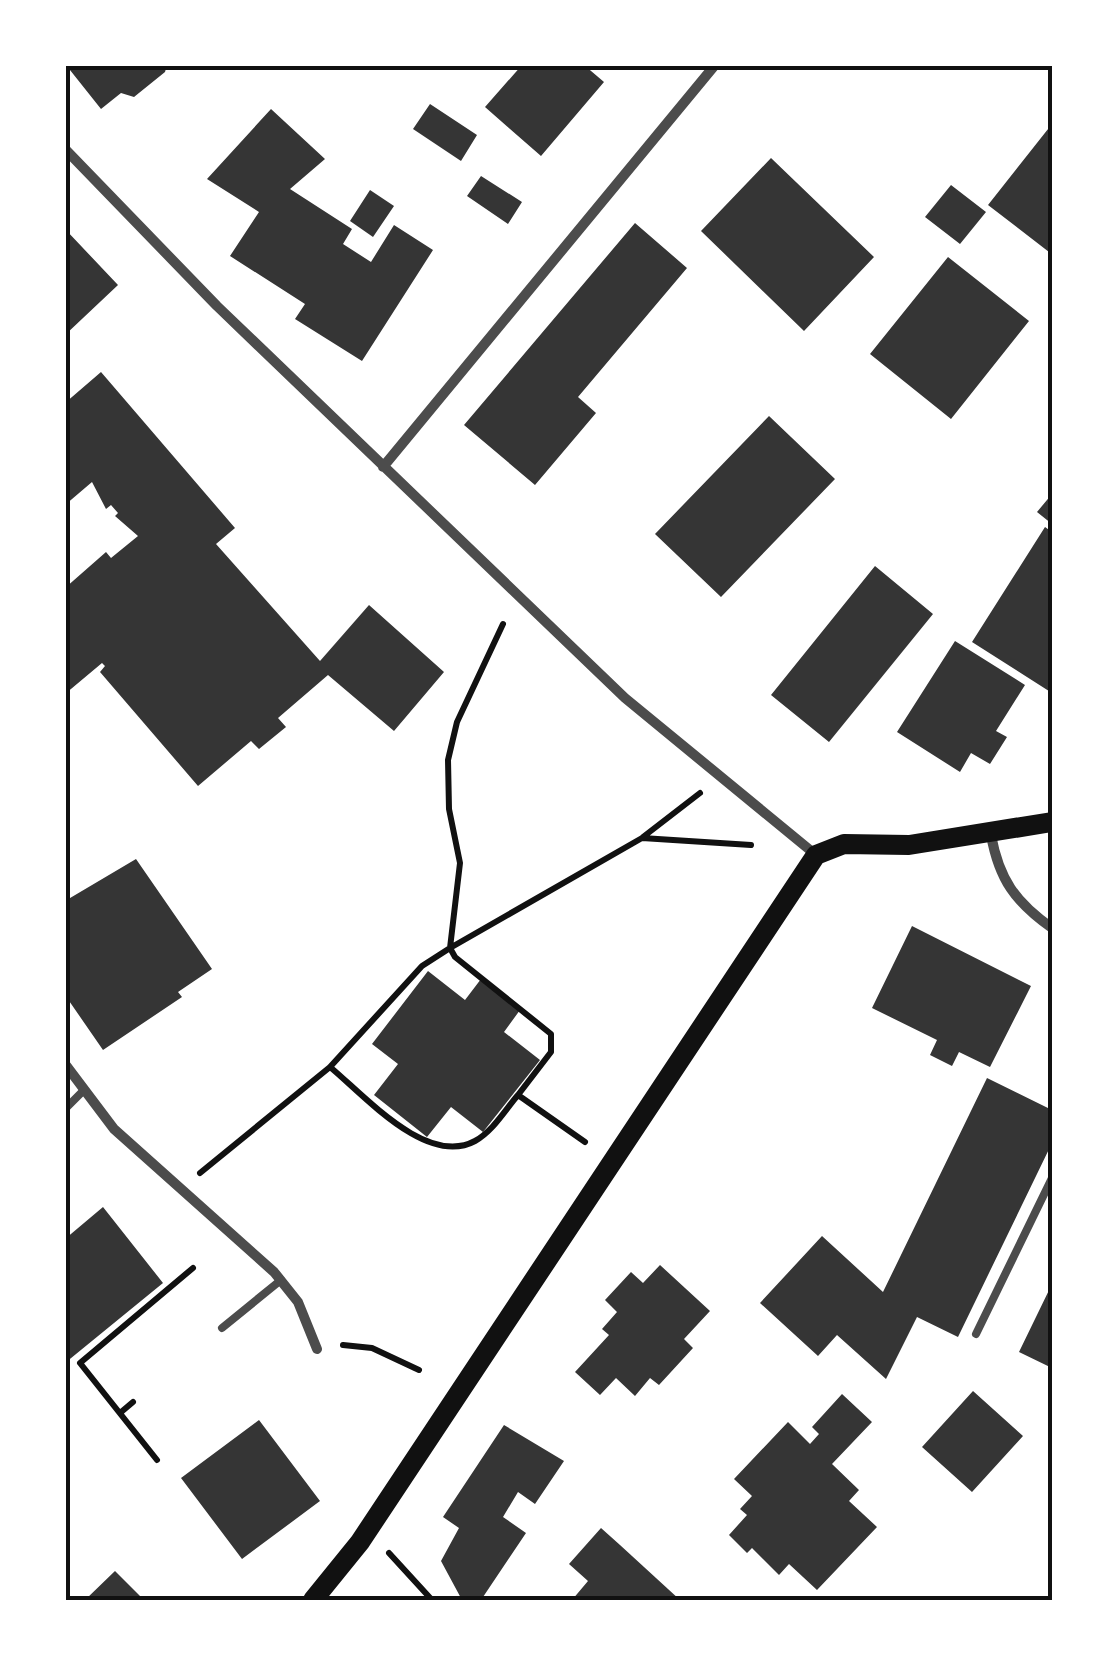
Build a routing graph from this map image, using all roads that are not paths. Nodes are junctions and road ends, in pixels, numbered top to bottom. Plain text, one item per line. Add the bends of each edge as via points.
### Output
1 (714, 65) edge
2 (65, 149) edge
3 (382, 467) junction
4 (1052, 822) edge
5 (991, 834) junction
6 (816, 856) junction
7 (1052, 928) edge
8 (65, 1064) edge
9 (83, 1092) junction
10 (65, 1108) edge
11 (1052, 1178) edge
12 (281, 1280) junction
13 (222, 1328) dead end
14 (976, 1334) dead end
15 (317, 1348) road end
16 (313, 1600) edge

1 - 3 street
2 - 3 street
3 - 6 street via 625,698
4 - 5 main road
5 - 6 main road via 908,845 844,844
5 - 7 street via 997,867 1015,900
6 - 16 main road via 360,1542
8 - 9 street
9 - 10 lane
9 - 12 street via 114,1130
11 - 14 lane
12 - 13 lane
12 - 15 street

